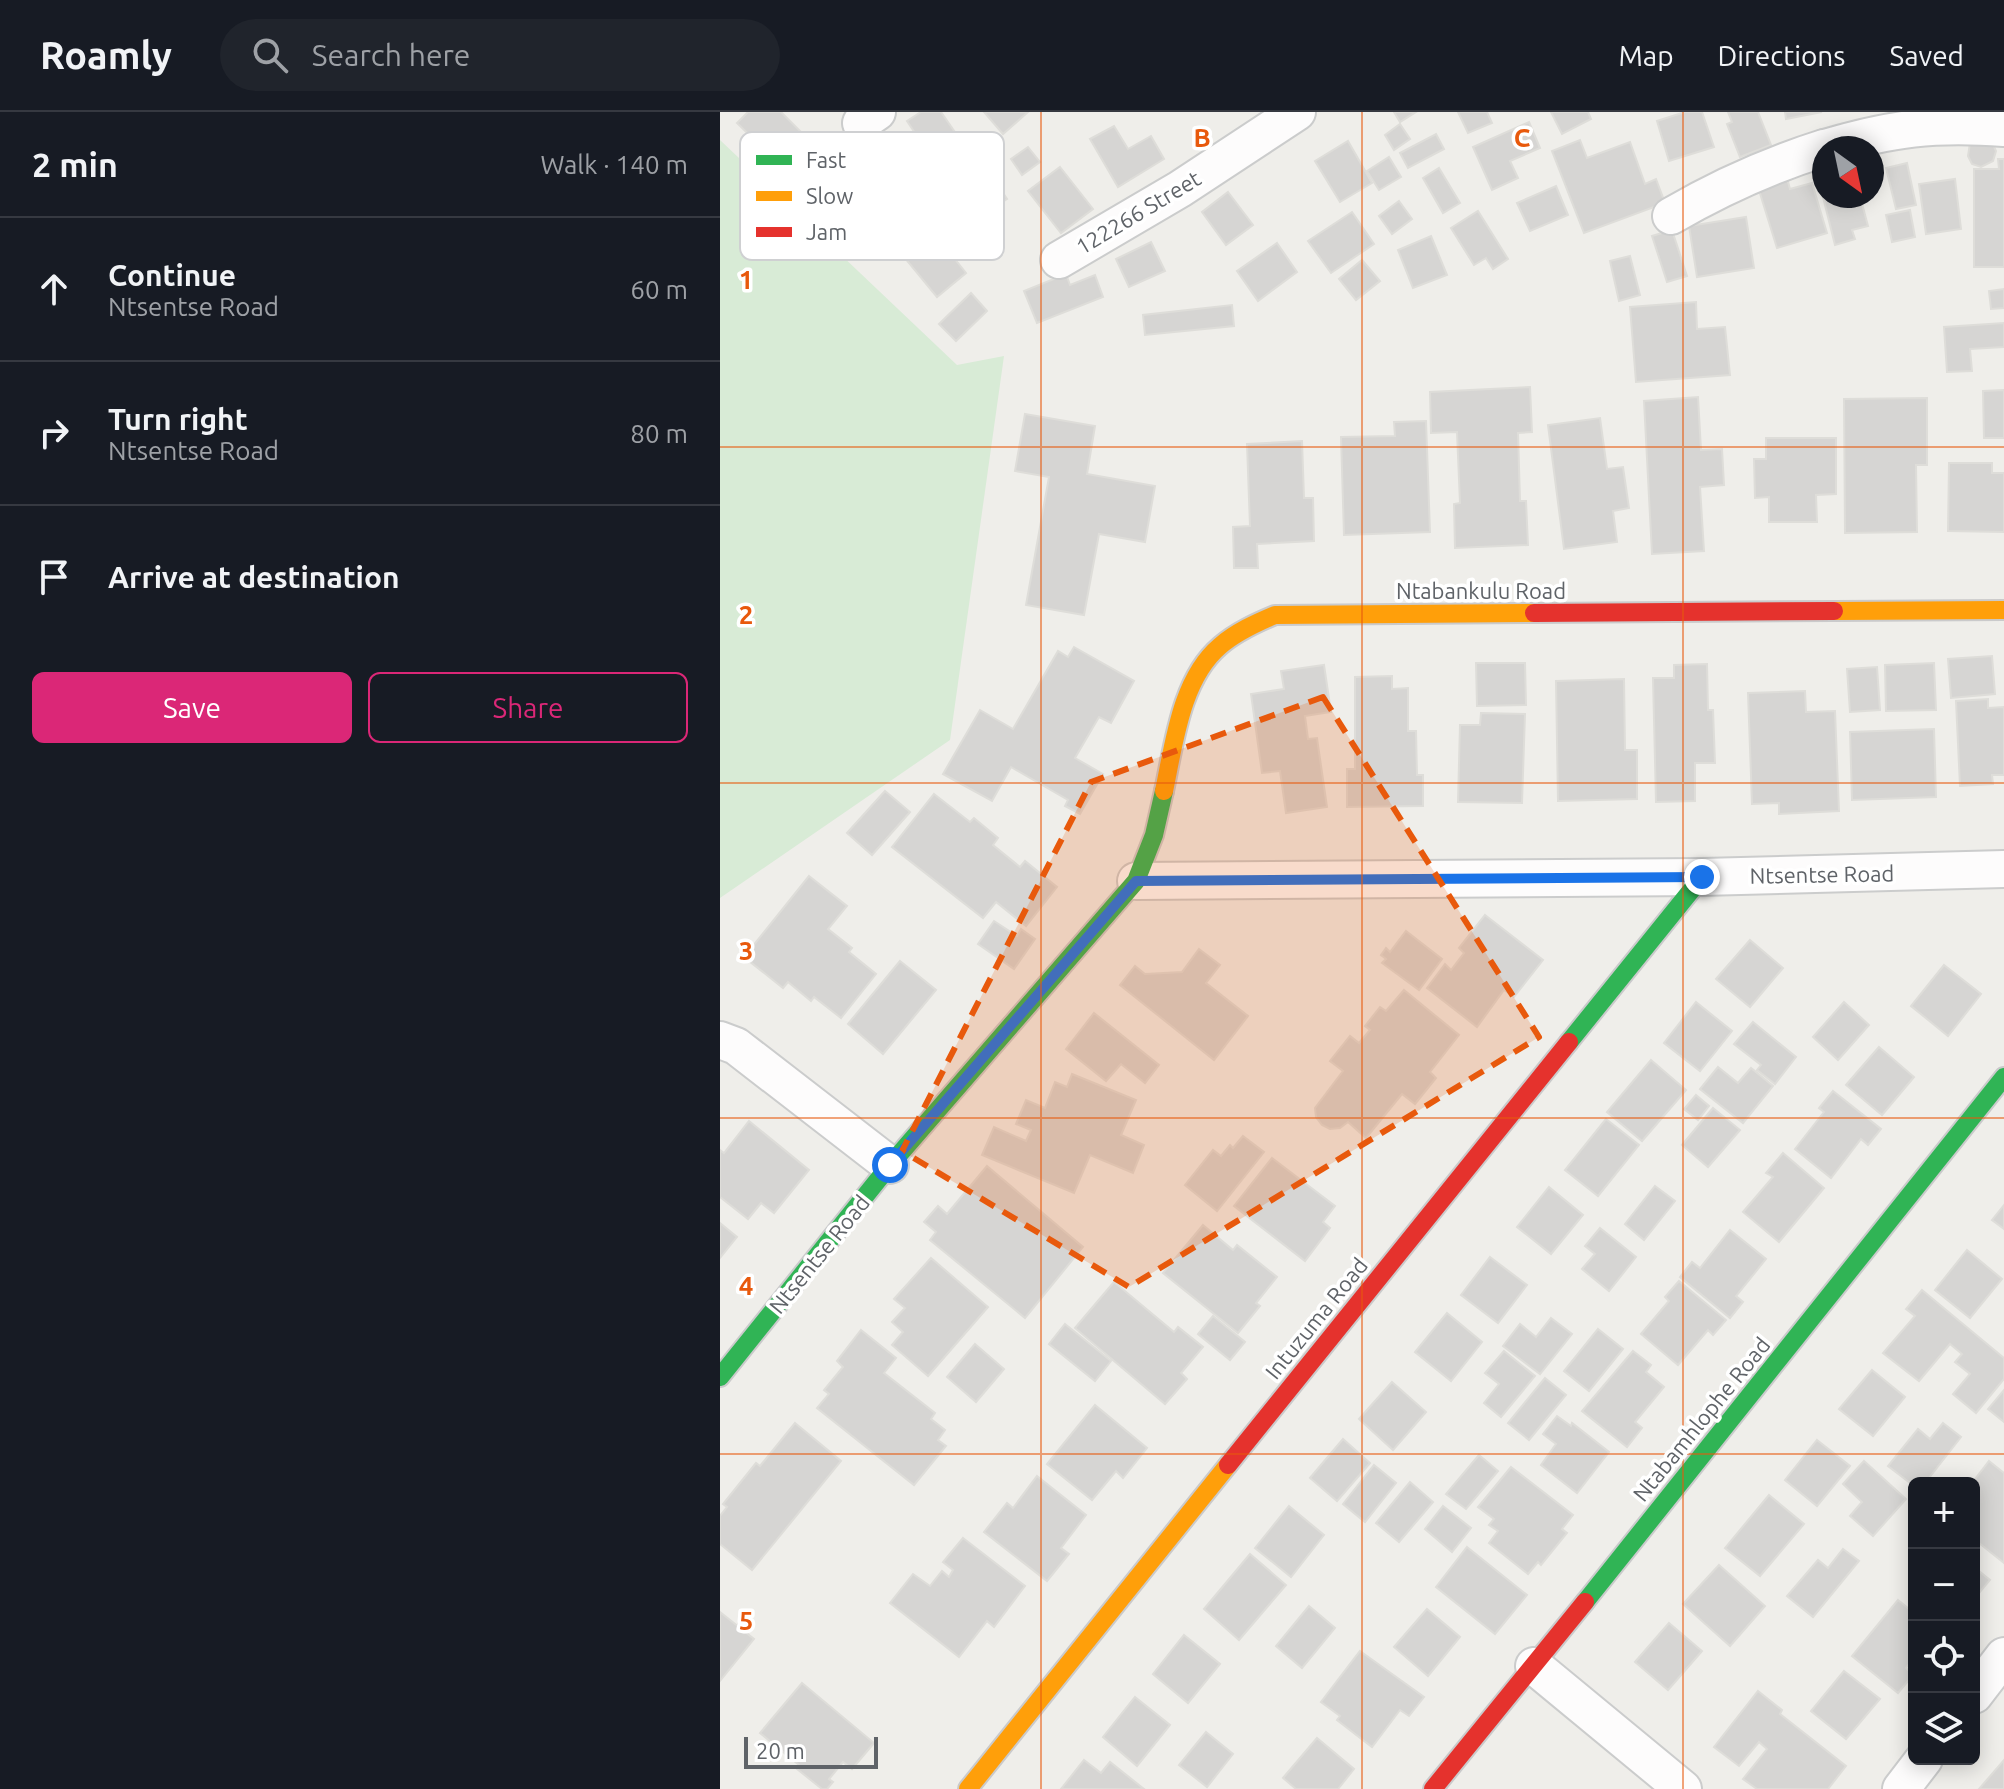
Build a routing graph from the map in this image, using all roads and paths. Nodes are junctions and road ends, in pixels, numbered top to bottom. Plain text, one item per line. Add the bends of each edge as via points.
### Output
1 (1297, 112) edge
2 (2004, 128) edge
3 (1864, 136) edge
4 (1812, 152) edge
5 (1671, 216) dead end
6 (1059, 260) dead end
7 (2004, 610) edge
8 (2004, 869) edge
9 (1702, 877) junction
10 (1136, 881) junction
11 (720, 1040) edge
12 (2004, 1077) edge
13 (890, 1165) junction
14 (720, 1377) edge
15 (2004, 1656) edge
16 (1534, 1666) junction
17 (1976, 1693) edge
18 (1919, 1765) edge
19 (968, 1789) edge
20 (1433, 1789) edge
21 (1683, 1789) edge
22 (1901, 1789) edge

1 - 6 street, 122266 Street
2 - 3 street via 1915,127
4 - 5 street via 1711,193
7 - 10 street, Ntabankulu Road via 1275,615 1239,631 1210,655 1195,681 1156,832
8 - 9 street, Ntsentse Road
9 - 10 street, Ntsentse Road
9 - 19 street, Intuzuma Road
10 - 13 street, Ntsentse Road
11 - 13 street via 736,1046
12 - 16 street, Ntabamhlophe Road
13 - 14 street, Ntsentse Road
15 - 17 street
16 - 20 street, Ntabamhlophe Road
16 - 21 street
18 - 22 street

